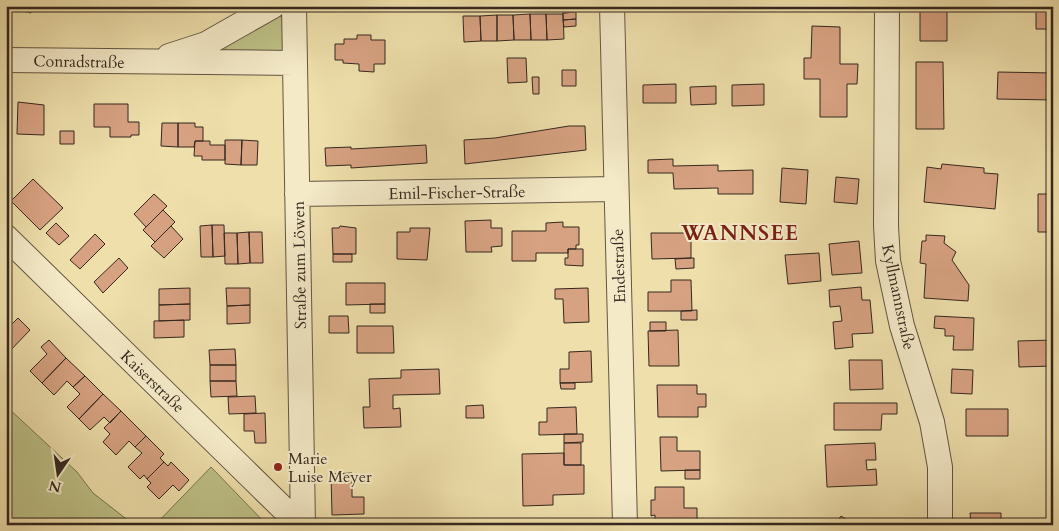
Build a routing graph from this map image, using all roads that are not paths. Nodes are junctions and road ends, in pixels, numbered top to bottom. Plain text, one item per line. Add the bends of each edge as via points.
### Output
1 (273, 6) edge
2 (294, 6) edge
3 (612, 6) edge
4 (887, 6) edge
5 (6, 60) edge
6 (151, 62) junction
7 (295, 63) junction
8 (616, 189) junction
9 (297, 194) junction
10 (6, 237) edge
11 (301, 525) edge
12 (625, 525) edge
13 (940, 525) edge

1 - 6 street, Conradstraße via 206,44
2 - 7 street, Straße zum Löwen
3 - 8 street, Endestraße
4 - 13 street, Kyllmannstraße via 888,261 902,326 932,422 940,468
5 - 6 street, Conradstraße
6 - 7 street, Conradstraße
7 - 9 street, Straße zum Löwen
8 - 9 street, Emil-Fischer-Straße
8 - 12 street, Endestraße
9 - 11 street, Straße zum Löwen
10 - 11 street, Kaiserstraße

